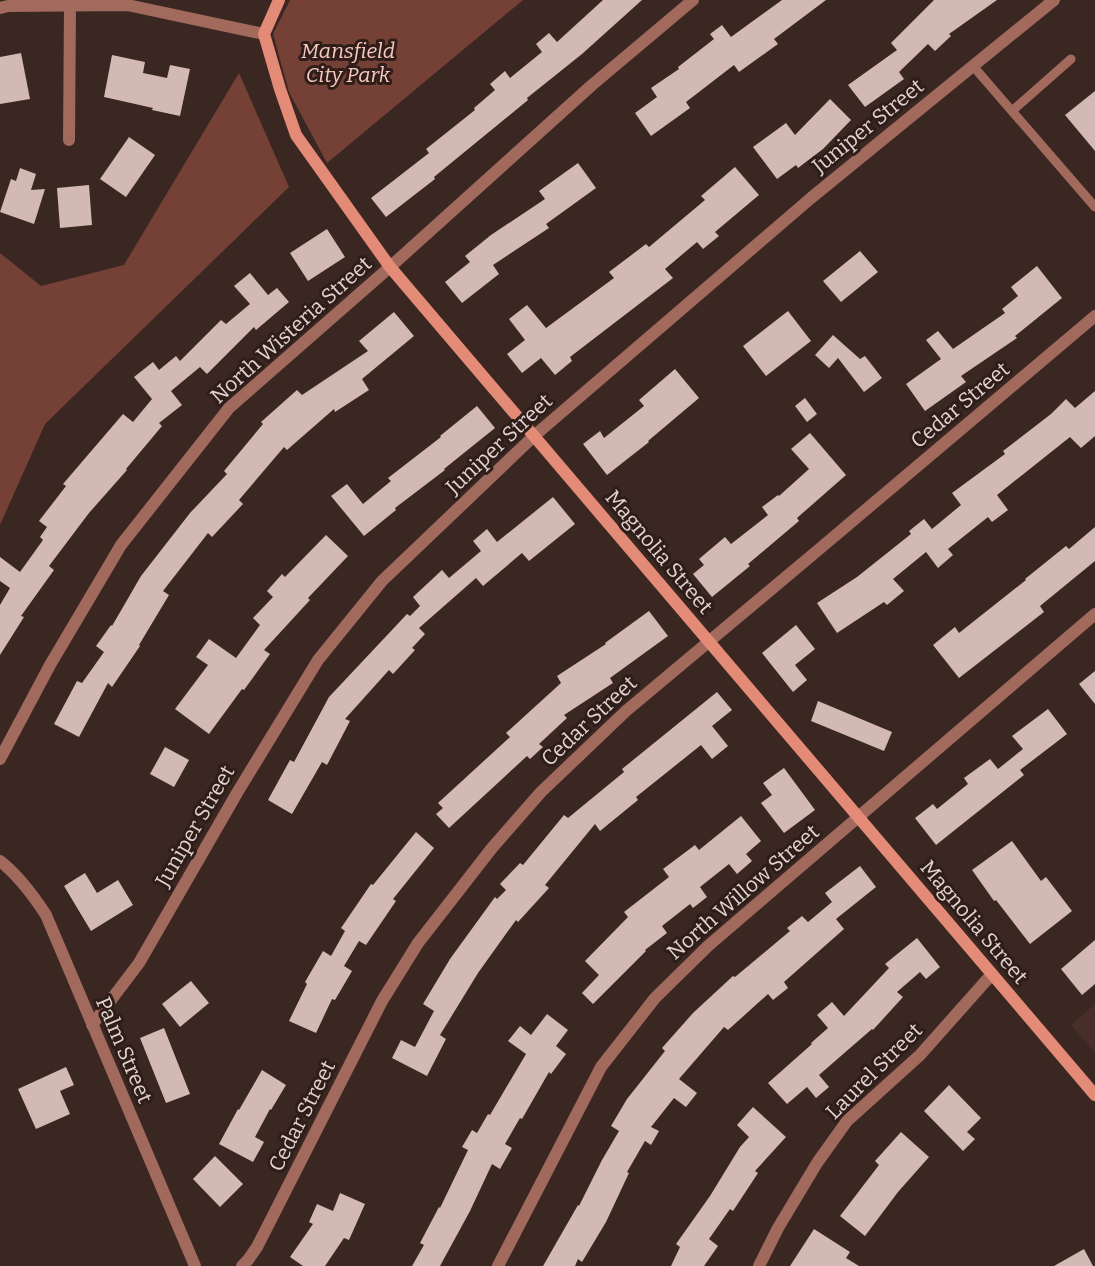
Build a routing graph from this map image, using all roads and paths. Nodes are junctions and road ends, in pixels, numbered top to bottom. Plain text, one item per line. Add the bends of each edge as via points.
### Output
1 (279, 0) edge
2 (693, 0) edge
3 (1054, 0) edge
4 (128, 2) edge
5 (70, 5) junction
6 (0, 8) edge
7 (264, 34) junction
8 (1071, 59) dead end
9 (973, 66) junction
10 (1012, 111) junction
11 (69, 140) dead end
12 (1095, 207) edge
13 (390, 267) junction
14 (1095, 316) edge
15 (534, 436) junction
16 (1095, 614) edge
17 (709, 642) junction
18 (0, 759) edge
19 (858, 817) junction
20 (0, 861) edge
21 (992, 974) junction
22 (92, 1025) junction
23 (1095, 1095) edge
24 (195, 1266) edge
25 (242, 1266) edge
26 (498, 1266) edge
27 (759, 1266) edge

1 - 7 street
2 - 13 street, North Wisteria Street via 592,84
3 - 9 street, Juniper Street
4 - 5 street
4 - 7 street
5 - 6 street
5 - 11 street
7 - 13 street, Magnolia Street via 296,135
8 - 10 lane
9 - 10 lane
9 - 15 street, Juniper Street via 811,198
10 - 12 lane
13 - 15 street, Magnolia Street
13 - 18 street, North Wisteria Street via 229,408 121,545
14 - 17 street, Cedar Street
15 - 17 street, Magnolia Street
15 - 22 street, Juniper Street via 382,581 318,660 139,963
16 - 19 street, North Willow Street
17 - 19 street, Magnolia Street
17 - 25 street, Cedar Street via 626,711 541,792 418,943 382,1001 257,1247
19 - 21 street, Magnolia Street
19 - 26 street, North Willow Street via 708,946 655,998 601,1067
20 - 22 street, Palm Street via 34,896 46,915
21 - 23 street, Magnolia Street
21 - 27 street, Laurel Street via 920,1055 848,1121 817,1162
22 - 24 street, Palm Street

